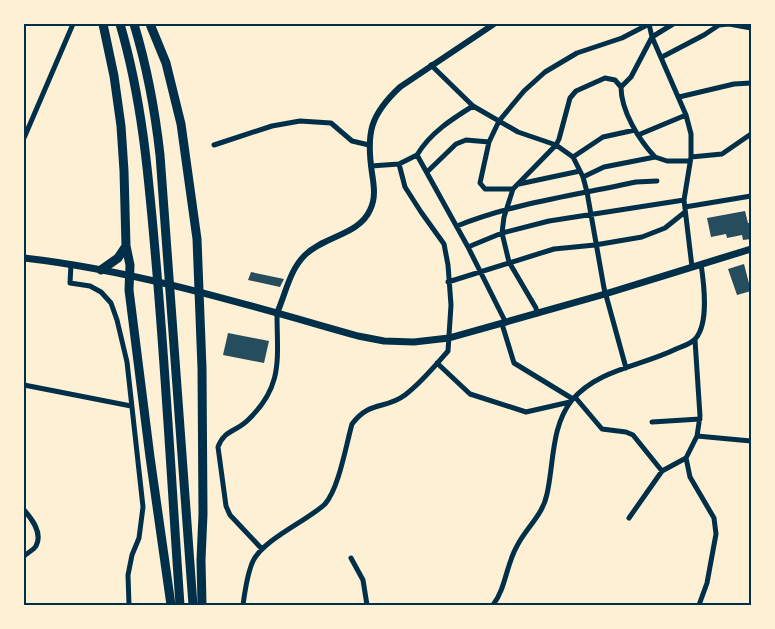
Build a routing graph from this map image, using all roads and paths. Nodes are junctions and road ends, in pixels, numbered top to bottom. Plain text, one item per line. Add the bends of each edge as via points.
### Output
1 (73, 24) edge
2 (103, 24) edge
3 (120, 24) edge
4 (134, 24) edge
5 (150, 24) edge
6 (494, 24) edge
7 (649, 24) edge
8 (673, 24) edge
9 (751, 28) edge
10 (652, 37) junction
11 (662, 57) junction
12 (431, 66) junction
13 (751, 82) edge
14 (621, 87) junction
15 (679, 97) junction
16 (473, 106) junction
17 (686, 115) junction
18 (499, 121) junction
19 (636, 132) junction
20 (751, 134) edge
21 (24, 138) edge
22 (489, 142) junction
23 (214, 145) dead end
24 (369, 145) junction
25 (556, 145) junction
26 (417, 155) junction
27 (573, 157) junction
28 (655, 157) junction
29 (691, 159) junction
30 (399, 164) junction
31 (371, 166) junction
32 (580, 171) junction
33 (427, 172) junction
34 (583, 177) junction
35 (657, 181) dead end
36 (519, 184) junction
37 (513, 189) junction
38 (587, 192) junction
39 (751, 196) edge
40 (684, 200) junction
41 (507, 209) junction
42 (685, 210) junction
43 (592, 215) junction
44 (457, 226) junction
45 (502, 233) junction
46 (595, 244) junction
47 (126, 246) junction
48 (468, 247) junction
49 (751, 249) edge
50 (24, 258) edge
51 (509, 262) junction
52 (71, 264) junction
53 (701, 264) junction
54 (692, 267) junction
55 (101, 270) junction
56 (480, 271) junction
57 (134, 277) junction
58 (448, 282) junction
59 (196, 290) junction
60 (606, 294) junction
61 (277, 313) junction
62 (537, 314) junction
63 (504, 323) junction
64 (449, 338) junction
65 (695, 340) junction
66 (437, 363) junction
67 (626, 368) junction
68 (24, 385) edge
69 (573, 400) junction
70 (131, 406) junction
71 (700, 419) junction
72 (652, 422) dead end
73 (697, 436) junction
74 (751, 441) edge
75 (686, 458) junction
76 (662, 471) junction
77 (24, 510) edge
78 (629, 518) dead end
79 (262, 549) junction
80 (24, 556) edge
81 (351, 558) dead end
82 (129, 605) edge
83 (172, 605) edge
84 (180, 605) edge
85 (193, 605) edge
86 (202, 605) edge
87 (243, 605) edge
88 (367, 605) edge
89 (493, 605) edge
90 (699, 605) edge

1 - 21 street
2 - 47 highway via 121,126
3 - 84 highway via 141,116 148,171
4 - 85 highway via 152,94 160,155
5 - 59 highway via 166,62 181,124 197,239
6 - 12 street
7 - 10 street
7 - 18 street via 622,38 577,53 545,72
8 - 10 street
9 - 11 street via 718,25
10 - 11 street
10 - 14 street via 631,77
11 - 15 street
12 - 16 street
12 - 24 street via 388,98 371,129
13 - 15 street
14 - 19 street via 621,96
14 - 25 street via 615,80 605,78 576,92 570,98
15 - 17 street
16 - 18 street
16 - 26 street via 447,122 423,144
17 - 19 street
17 - 29 street
18 - 22 street
18 - 25 street via 518,132
19 - 27 street via 603,137
19 - 28 street
20 - 29 street via 722,154
22 - 33 street via 466,140 456,144
22 - 37 street via 480,183 485,189
23 - 24 street via 272,126 300,121 331,123 352,141
24 - 31 street
25 - 27 street
25 - 36 street
26 - 30 street
26 - 33 street
27 - 32 street
28 - 29 street via 667,161
28 - 34 street via 604,167
29 - 40 street
30 - 31 street
30 - 58 street via 405,187 444,244
31 - 61 street via 374,199 370,212 355,227 305,255 290,276
32 - 34 street
32 - 36 street
33 - 44 street
34 - 38 street
35 - 38 street
36 - 37 street
37 - 41 street
38 - 41 street
38 - 43 street
39 - 42 street
40 - 42 street
40 - 43 street
41 - 44 street
41 - 45 street
42 - 46 street via 665,228 642,237
42 - 54 street
43 - 45 street via 549,221
43 - 46 street
44 - 48 street
45 - 48 street
45 - 51 street
46 - 51 street via 554,249
46 - 60 street
47 - 55 highway via 118,258
47 - 57 highway
48 - 56 street
49 - 53 main road
50 - 52 main road
51 - 56 street
51 - 62 street
52 - 55 main road
52 - 70 street via 70,283 90,286 111,303 127,362
53 - 54 main road
53 - 65 street via 704,315
54 - 60 main road
55 - 57 main road
56 - 58 street
56 - 63 street
57 - 59 main road
57 - 83 highway via 130,290
58 - 64 street via 451,305
59 - 61 main road
59 - 86 highway via 203,446
60 - 62 main road
60 - 67 street
61 - 64 main road via 384,340 414,342
61 - 79 street via 273,387 248,421 227,433 218,447 226,506 230,515
62 - 63 main road
63 - 64 main road
63 - 69 street via 514,363
64 - 66 street via 448,351
65 - 67 street via 664,356
65 - 71 street
66 - 69 street via 470,394 526,412
66 - 79 street via 404,395 366,410 357,417 352,424 335,489 325,503
67 - 69 street via 584,388
68 - 70 street
69 - 76 street via 602,429 633,436
69 - 89 street via 566,409 555,439 543,508 516,546 503,588
70 - 82 street via 143,507 139,538 128,575
71 - 72 street
71 - 73 street
73 - 74 street
73 - 75 street
75 - 76 street
75 - 90 street via 690,478 714,518 716,534
76 - 78 street
77 - 80 street via 34,522 38,536 36,546
79 - 87 street via 251,566
81 - 88 street via 363,580

